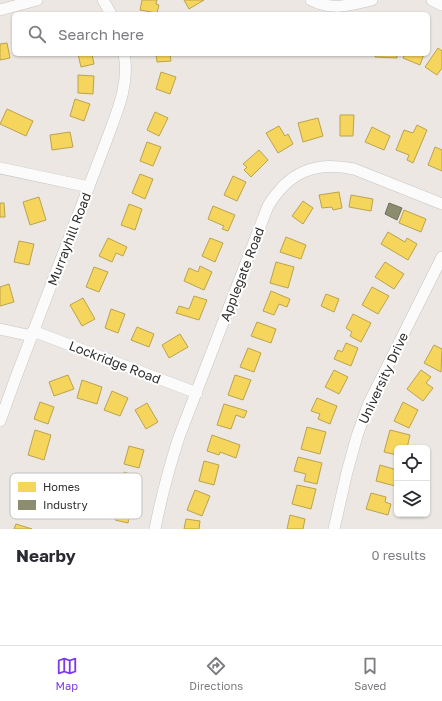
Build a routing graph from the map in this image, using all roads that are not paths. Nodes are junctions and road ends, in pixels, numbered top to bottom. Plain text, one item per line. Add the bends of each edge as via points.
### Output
1 (37, 0) edge
2 (103, 0) edge
3 (310, 0) edge
4 (372, 0) edge
5 (432, 0) edge
6 (442, 5) edge
7 (0, 10) edge
8 (110, 12) edge
9 (124, 56) edge
10 (0, 168) edge
11 (89, 187) junction
12 (442, 204) edge
13 (442, 257) edge
14 (0, 329) edge
15 (33, 334) junction
16 (196, 393) junction
17 (0, 421) edge
18 (155, 529) edge
19 (334, 529) edge

1 - 7 street
2 - 8 street
3 - 4 street via 335,7
5 - 6 street
9 - 11 street, Murrayhill Road via 124,86 120,104
10 - 11 street
11 - 15 street, Murrayhill Road
12 - 16 street, Applegate Road via 354,169 340,166 313,168 290,180 275,194 268,206
13 - 19 street, University Drive via 366,410 351,457
14 - 15 street, Lockridge Road
15 - 16 street, Lockridge Road
15 - 17 street, Murrayhill Road
16 - 18 street, Applegate Road via 167,474

